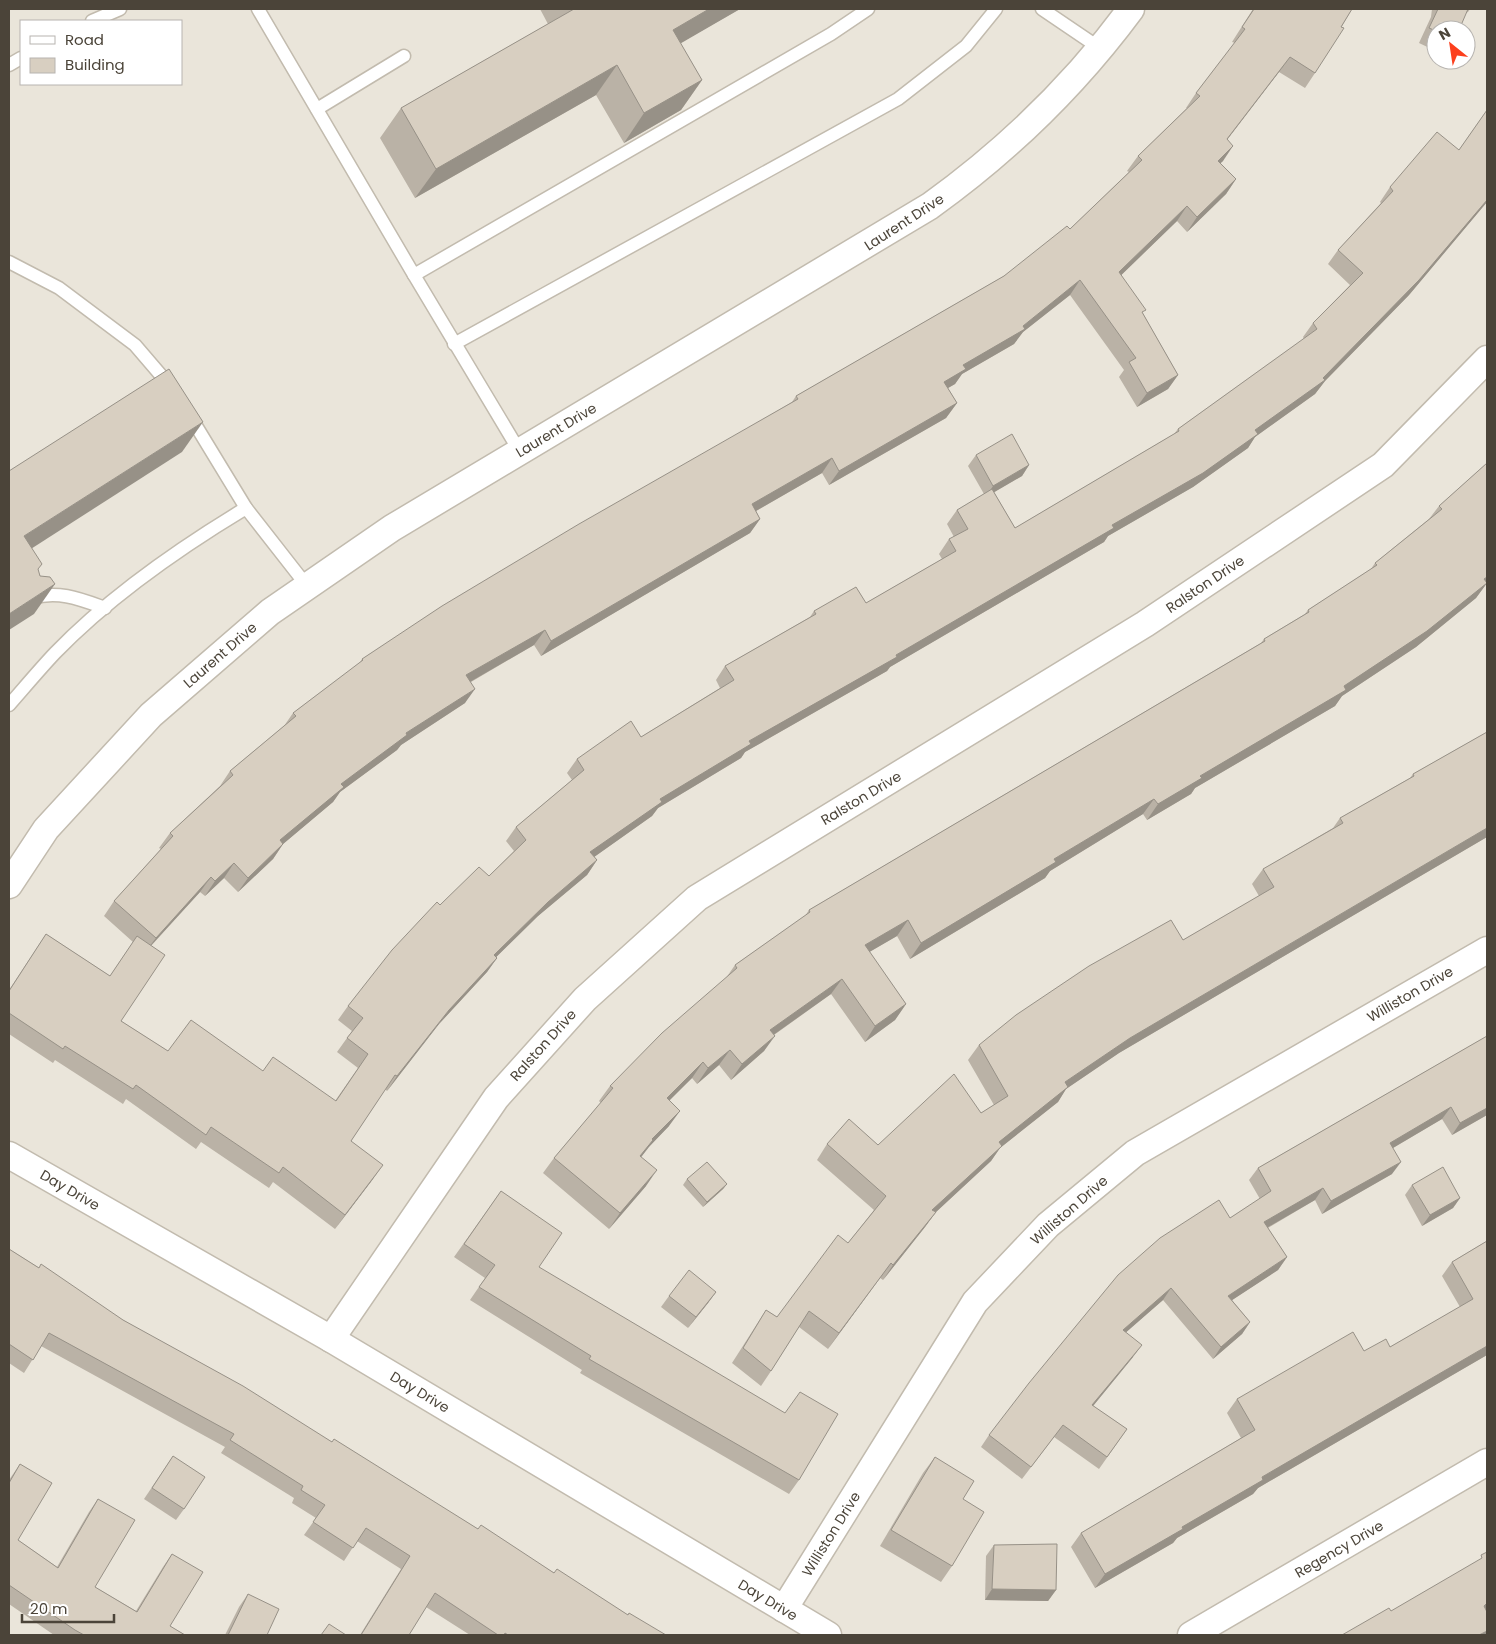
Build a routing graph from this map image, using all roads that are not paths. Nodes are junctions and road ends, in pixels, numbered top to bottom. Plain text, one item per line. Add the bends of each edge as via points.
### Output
1 (120, 9) edge
2 (258, 9) edge
3 (868, 9) edge
4 (996, 9) edge
5 (1042, 9) edge
6 (1131, 9) edge
7 (94, 20) edge
8 (1101, 49) junction
9 (404, 56) dead end
10 (20, 59) edge
11 (9, 65) edge
12 (317, 109) junction
13 (9, 262) edge
14 (414, 276) junction
15 (454, 344) junction
16 (1487, 359) edge
17 (520, 452) junction
18 (246, 508) junction
19 (307, 586) junction
20 (25, 600) edge
21 (105, 608) junction
22 (9, 705) edge
23 (9, 885) edge
24 (1487, 950) edge
25 (9, 1155) edge
26 (331, 1339) junction
27 (1487, 1462) edge
28 (784, 1609) junction
29 (828, 1635) edge
30 (1191, 1635) edge

1 - 7 lane
2 - 12 lane
3 - 14 lane via 831,34
4 - 15 lane via 966,46 898,99
5 - 8 lane
6 - 8 street, Laurent Drive
8 - 17 street, Laurent Drive via 1025,130 930,206
9 - 12 lane
10 - 11 lane
12 - 14 lane
13 - 18 lane via 58,288 135,345 180,400
14 - 15 lane
15 - 17 lane
16 - 26 street, Ralston Drive via 1382,465 1145,624 696,898 584,999 496,1098
17 - 19 street, Laurent Drive via 392,528
18 - 19 lane
18 - 21 lane via 204,534
19 - 23 street, Laurent Drive via 270,612 151,715 46,829
20 - 21 lane via 47,593 75,597
21 - 22 lane via 55,653
24 - 28 street, Williston Drive via 1135,1153 1048,1225 975,1302
25 - 26 street, Day Drive
26 - 28 street, Day Drive
27 - 30 street, Regency Drive
28 - 29 street, Day Drive

